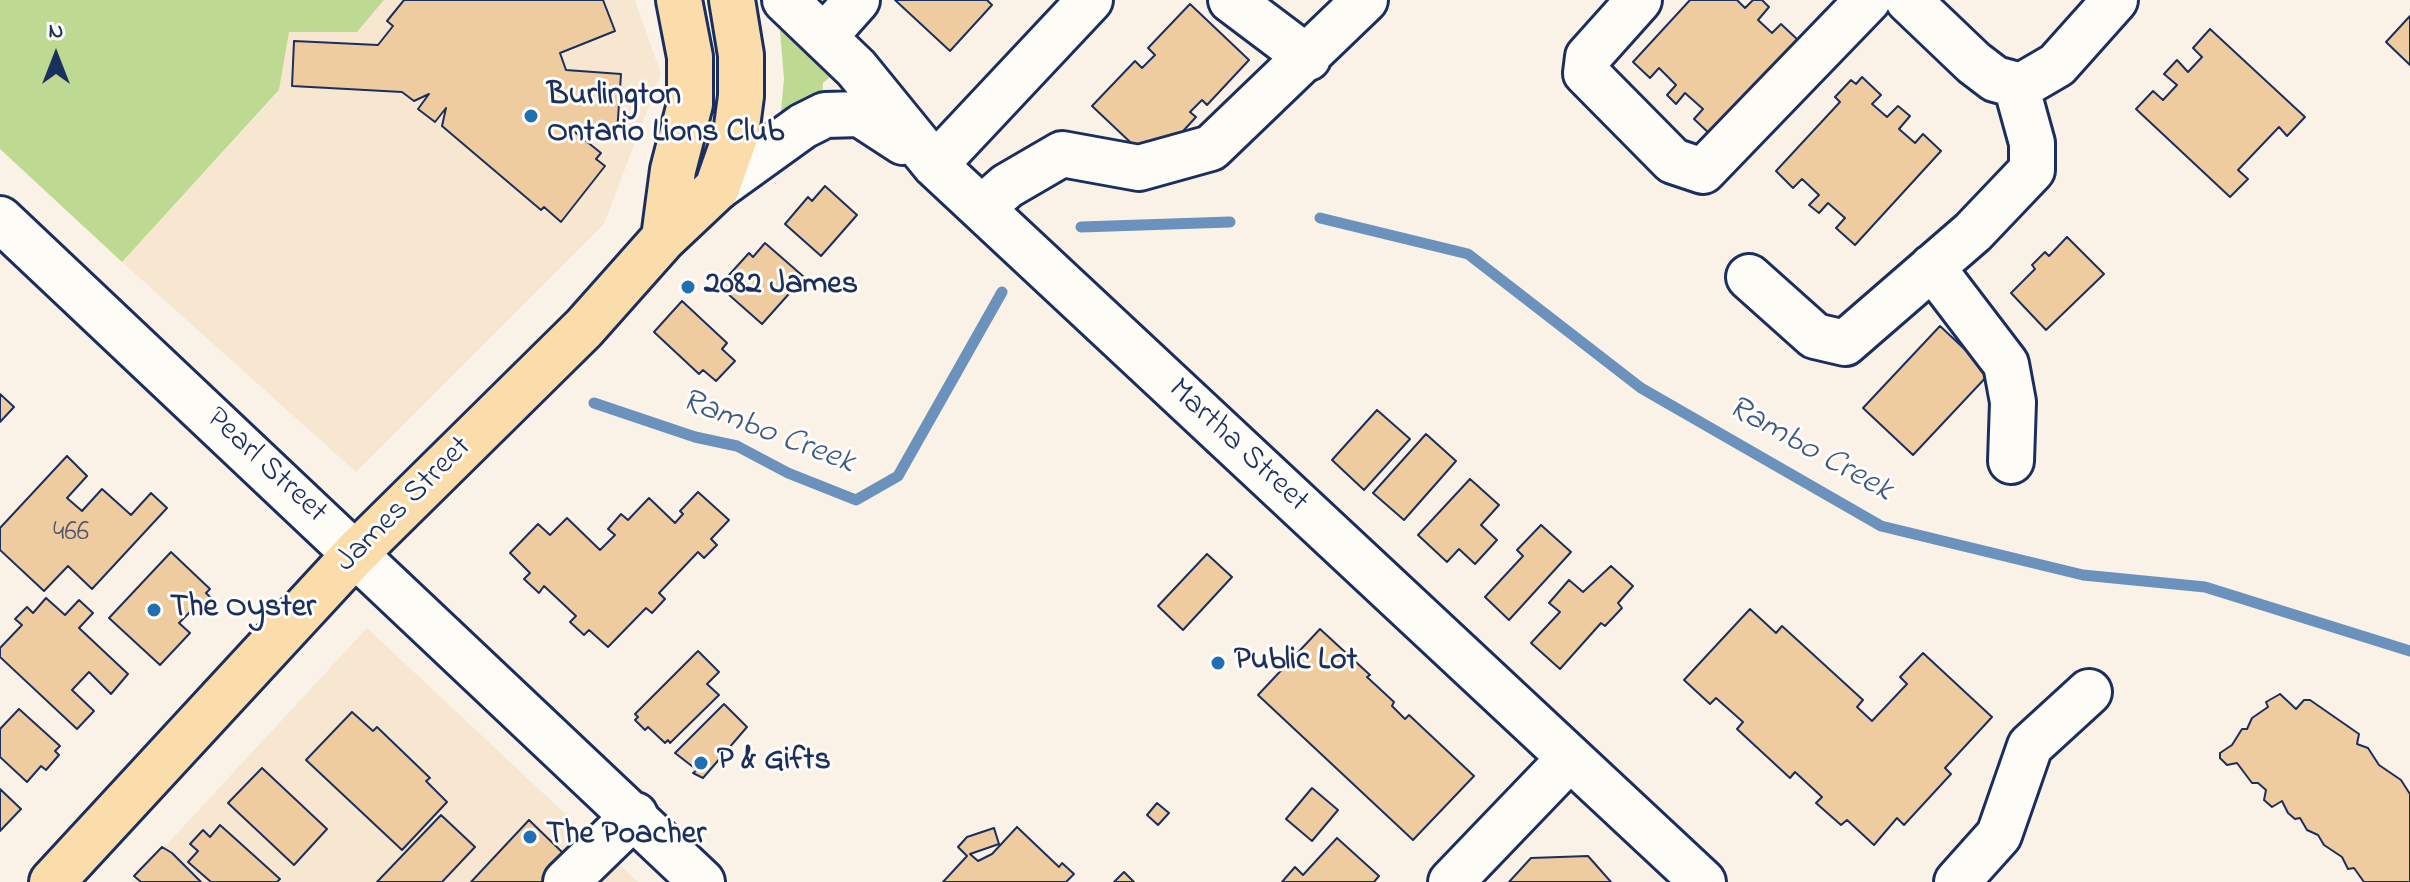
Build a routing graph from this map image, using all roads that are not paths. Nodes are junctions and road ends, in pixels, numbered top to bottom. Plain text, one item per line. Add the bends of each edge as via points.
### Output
1 (679, 0) edge
2 (732, 0) edge
3 (785, 0) edge
4 (857, 0) edge
5 (1090, 0) edge
6 (1231, 0) edge
7 (1365, 0) edge
8 (1639, 0) edge
9 (1868, 0) edge
10 (1908, 0) edge
11 (2115, 0) edge
12 (824, 37) junction
13 (1308, 58) junction
14 (2016, 85) junction
15 (935, 165) junction
16 (717, 188) junction
17 (992, 218) junction
18 (0, 219) edge
19 (664, 238) junction
20 (1932, 267) junction
21 (1749, 277) dead end
22 (2011, 461) dead end
23 (356, 553) junction
24 (2089, 692) dead end
25 (1570, 758) junction
26 (635, 815) junction
27 (52, 882) edge
28 (566, 882) edge
29 (702, 882) edge
30 (1451, 882) edge
31 (1703, 882) edge
32 (1957, 882) edge

1 - 19 main road via 690,57 690,104 673,170
2 - 16 main road, James Street via 741,96 736,134
3 - 12 street, Martha Street
4 - 12 street
5 - 15 street
6 - 13 street
7 - 13 street
8 - 9 street via 1588,57 1586,73 1673,161 1703,171
10 - 14 street via 1974,63 1995,79
11 - 14 street via 2057,65
12 - 15 street, Martha Street
13 - 17 street via 1211,148 1139,168 1062,154 1007,186
14 - 20 street via 2032,143 2032,170
15 - 16 street via 869,119 838,112 803,126
15 - 17 street, Martha Street
16 - 19 main road, James Street
17 - 25 street, Martha Street
18 - 23 street, Pearl Street
19 - 23 main road, James Street via 584,328
20 - 21 street via 1845,343 1815,336
20 - 22 street via 2006,364 2013,402
23 - 26 street, Pearl Street
23 - 27 main road, James Street
24 - 32 street via 2030,746 1999,835
25 - 30 street
25 - 31 street, Martha Street
26 - 28 street
26 - 29 street, Pearl Street

